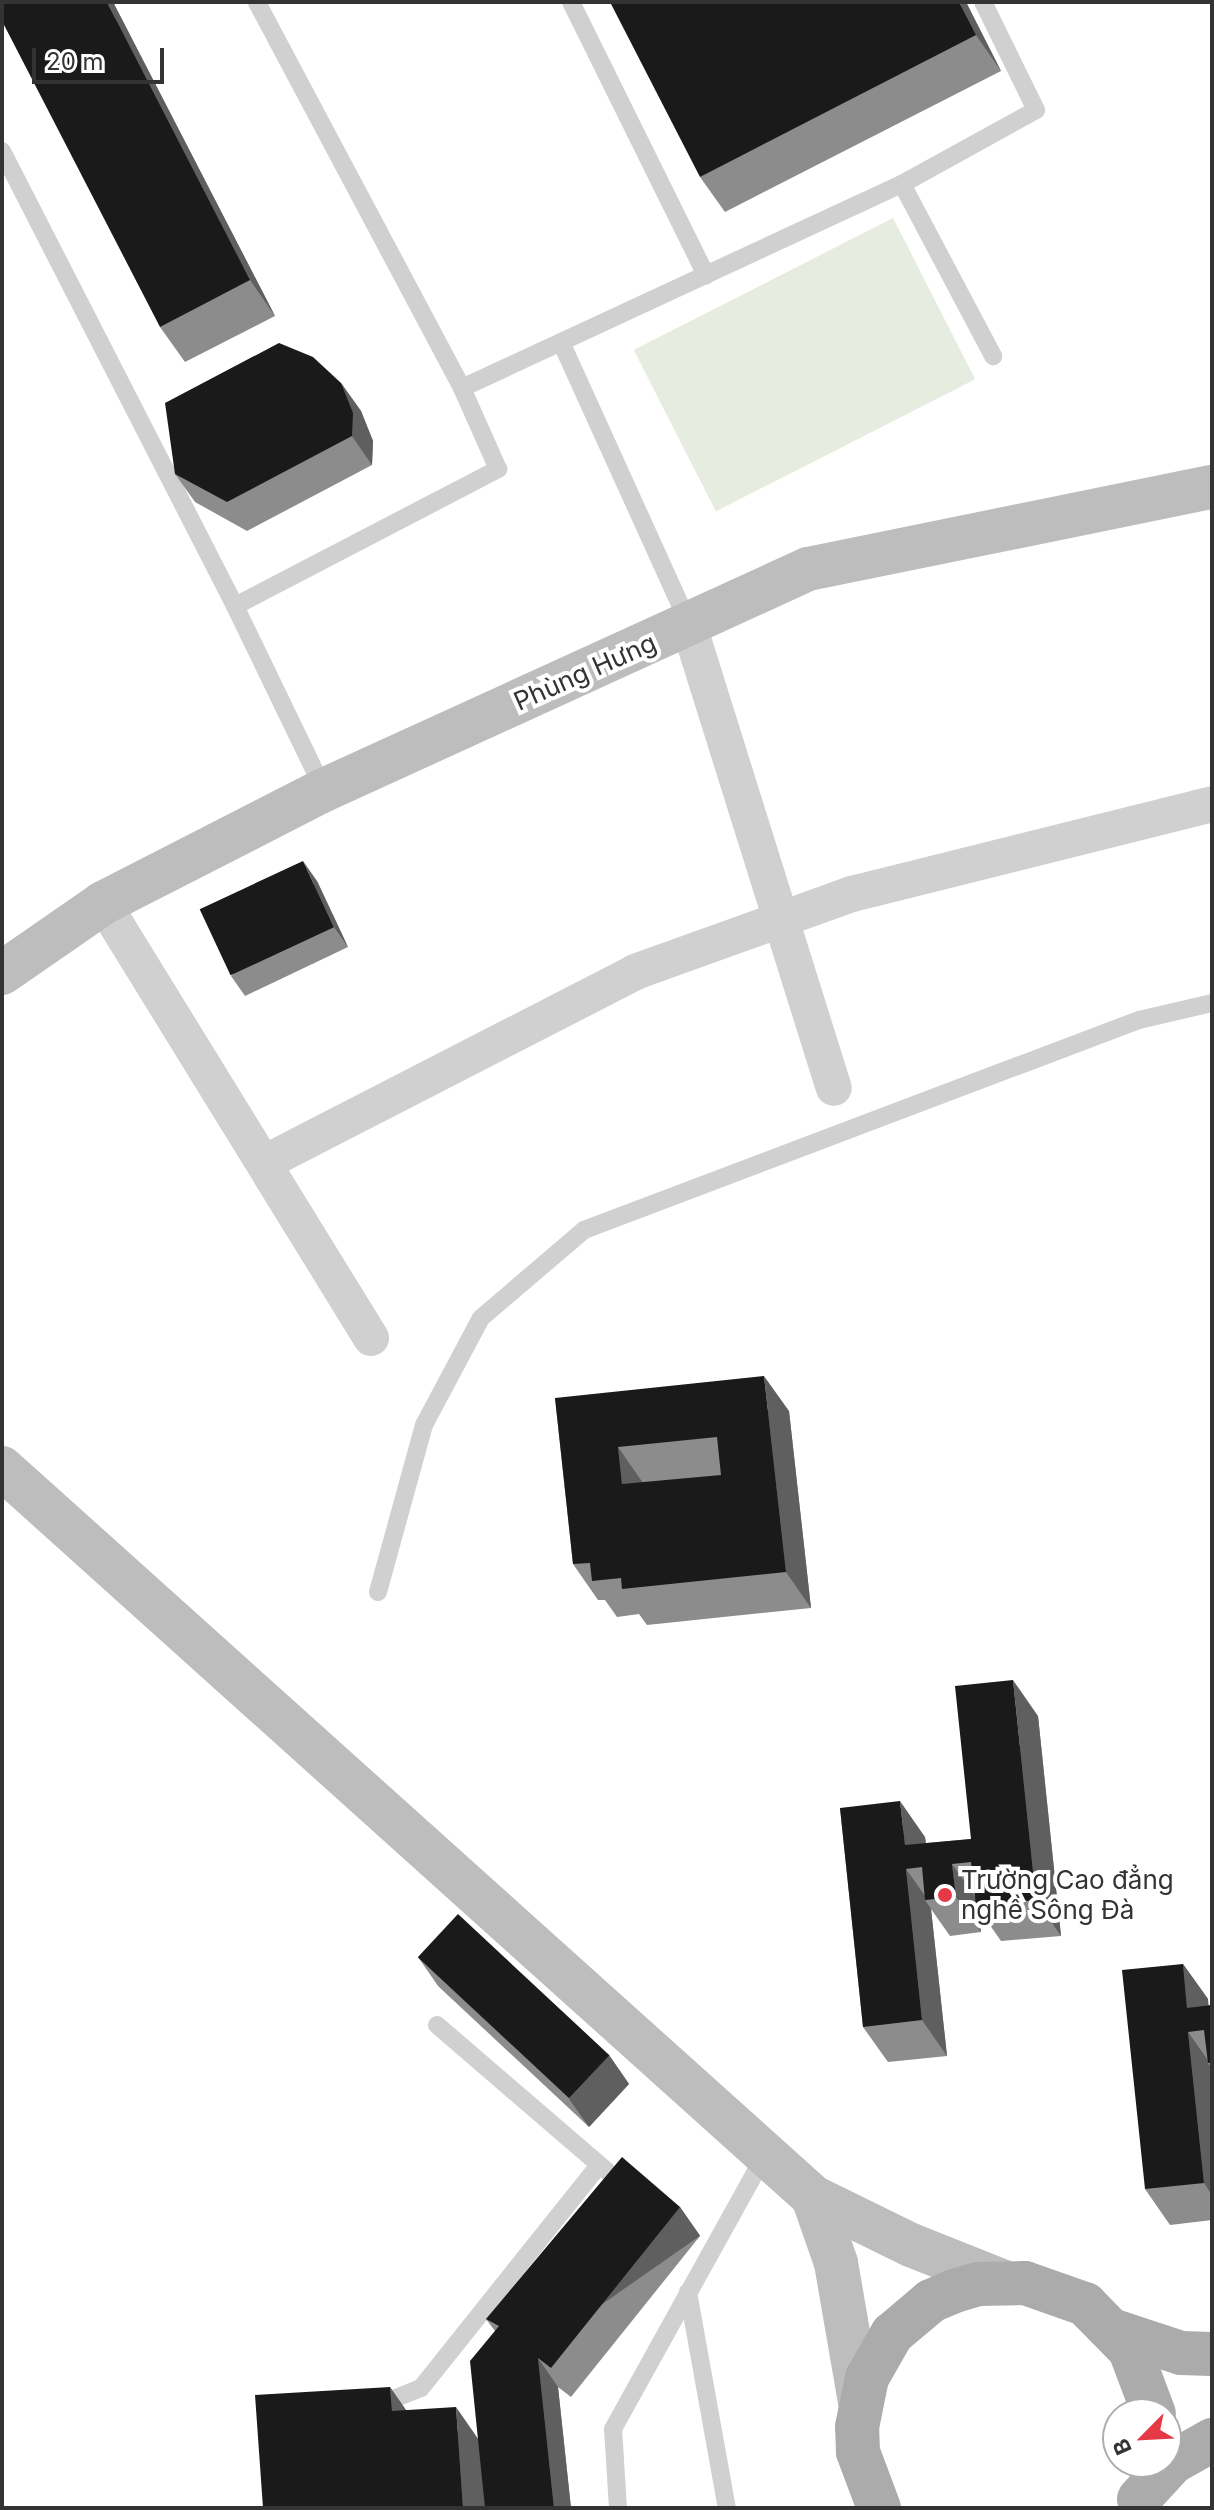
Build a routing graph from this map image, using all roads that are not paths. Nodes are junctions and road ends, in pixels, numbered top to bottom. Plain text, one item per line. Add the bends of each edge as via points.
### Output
1 (257, 2) edge
2 (571, 2) edge
3 (983, 2) edge
4 (2, 151) edge
5 (902, 184) junction
6 (706, 275) junction
7 (561, 342) junction
8 (993, 356) dead end
9 (462, 388) junction
10 (1212, 487) edge
11 (235, 606) junction
12 (689, 626) junction
13 (324, 790) junction
14 (1212, 804) edge
15 (103, 903) junction
16 (781, 919) junction
17 (2, 973) edge
18 (1212, 1003) edge
19 (834, 1088) dead end
20 (266, 1162) junction
21 (371, 1338) dead end
22 (2, 1468) edge
23 (378, 1592) dead end
24 (437, 2025) dead end
25 (766, 2154) junction
26 (599, 2165) junction
27 (625, 2183) edge
28 (813, 2197) junction
29 (1004, 2282) junction
30 (688, 2292) junction
31 (1117, 2332) junction
32 (1212, 2354) edge
33 (1149, 2398) edge
34 (860, 2402) junction
35 (358, 2408) edge
36 (1212, 2440) edge
37 (1141, 2490) edge
38 (618, 2508) edge
39 (727, 2508) edge
40 (879, 2508) edge

1 - 9 lane
2 - 6 lane
3 - 5 lane via 1036,110
4 - 11 lane
5 - 6 lane
5 - 8 lane
6 - 7 lane
7 - 9 lane
7 - 12 lane
9 - 11 lane via 498,469
10 - 12 main road, Phùng Hưng via 808,569
11 - 13 lane
12 - 13 main road, Phùng Hưng
12 - 16 street
13 - 15 main road, Phùng Hưng
14 - 16 street via 852,894
15 - 17 main road, Phùng Hưng
15 - 20 street
16 - 19 street
16 - 20 street via 635,972
18 - 23 lane via 1139,1020 584,1230 481,1318 424,1425
20 - 21 street
22 - 25 main road
24 - 26 lane
25 - 28 main road
25 - 30 lane via 708,2242
26 - 27 lane
26 - 35 lane via 421,2388 386,2405
28 - 29 main road via 911,2245
28 - 34 main road via 836,2263
29 - 31 main road via 1066,2294
29 - 34 main road via 954,2291 911,2316 878,2355
30 - 38 lane via 613,2429
30 - 39 lane
31 - 32 main road via 1181,2353
31 - 33 main road via 1141,2369
34 - 40 main road via 858,2452
36 - 37 main road via 1173,2462

